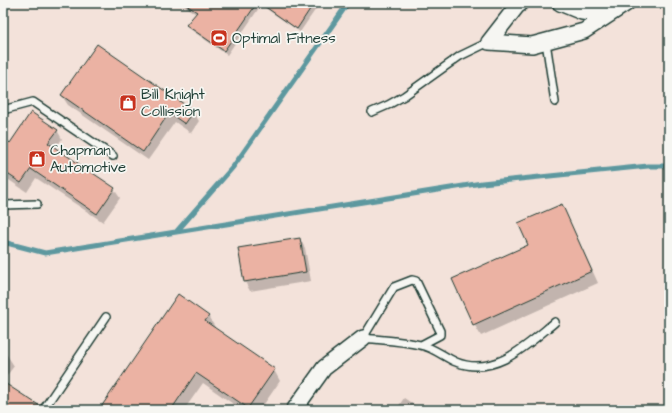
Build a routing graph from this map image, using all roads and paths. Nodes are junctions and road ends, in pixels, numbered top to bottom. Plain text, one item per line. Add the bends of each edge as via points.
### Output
1 (521, 3) edge
2 (560, 3) edge
3 (627, 3) edge
4 (608, 15) junction
5 (489, 42) junction
6 (546, 42) junction
7 (555, 102) dead end
8 (3, 110) edge
9 (372, 112) dead end
10 (113, 156) dead end
11 (37, 204) dead end
12 (3, 205) edge
13 (106, 317) dead end
14 (555, 322) dead end
15 (362, 338) junction
16 (421, 345) junction
17 (43, 410) edge
18 (294, 410) edge

1 - 5 street
2 - 4 street via 582,12
3 - 4 street
4 - 6 street via 584,31
5 - 6 street via 532,45
5 - 9 lane via 460,56 404,96
6 - 7 lane
8 - 10 lane via 33,102
11 - 12 lane
13 - 17 lane
14 - 16 lane via 519,352 483,366 457,362
15 - 16 lane
15 - 16 lane via 394,287 412,280 416,281 440,331 440,335
15 - 18 street via 324,368

